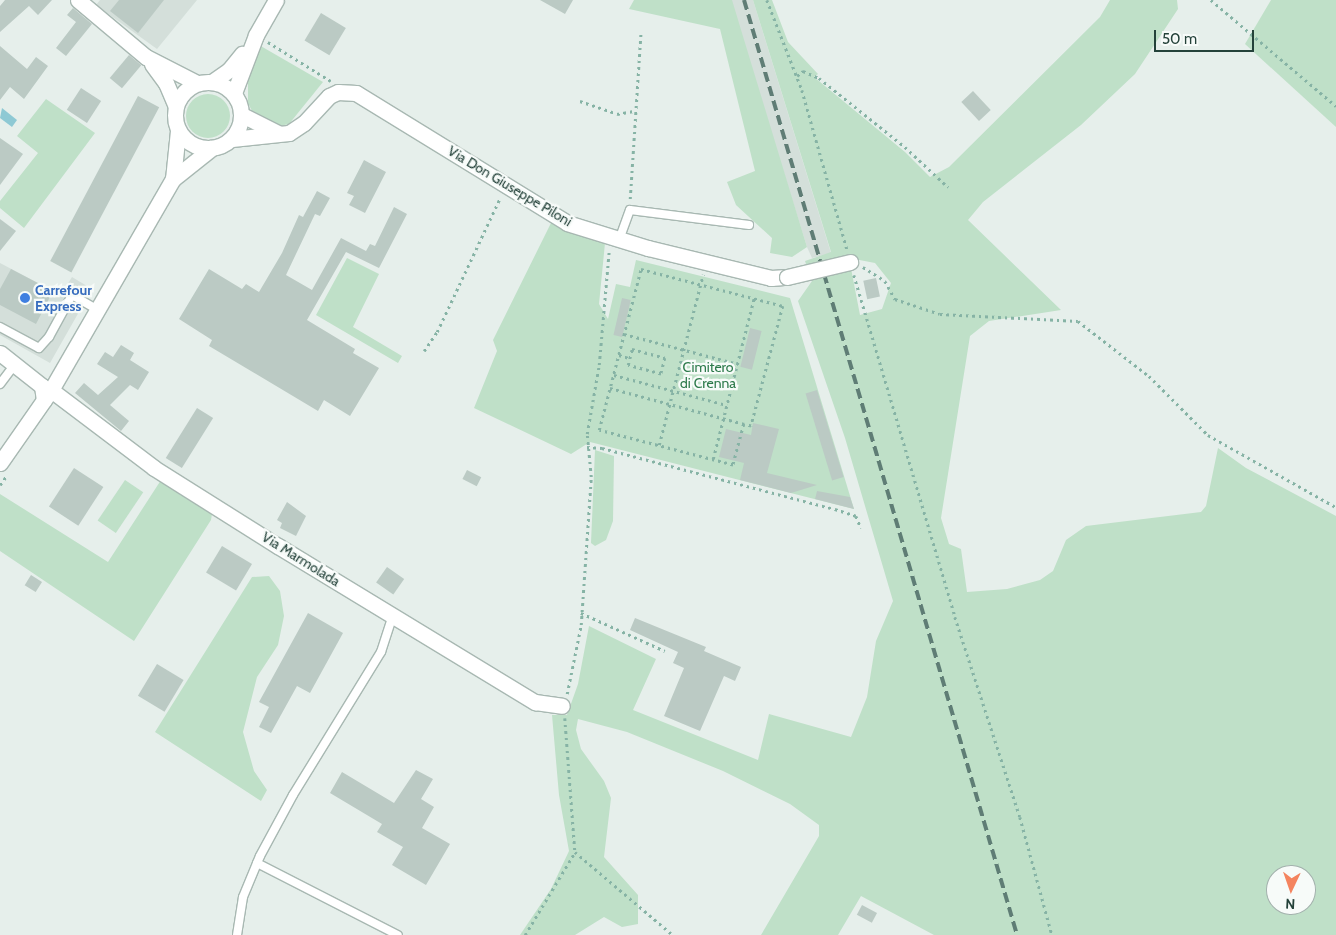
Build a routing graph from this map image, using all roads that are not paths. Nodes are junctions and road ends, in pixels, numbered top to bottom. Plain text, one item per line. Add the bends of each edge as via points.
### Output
1 (78, 0) edge
2 (276, 0) edge
3 (256, 35) junction
4 (146, 57) junction
5 (204, 82) junction
6 (234, 93) junction
7 (176, 106) junction
8 (242, 115) junction
9 (178, 131) junction
10 (282, 135) junction
11 (232, 138) junction
12 (212, 148) junction
13 (173, 179) junction
14 (749, 225) dead end
15 (615, 240) junction
16 (850, 262) road end
17 (98, 310) junction
18 (0, 327) edge
19 (0, 353) edge
20 (15, 364) junction
21 (32, 377) junction
22 (0, 384) edge
23 (51, 390) junction
24 (5, 467) edge
25 (393, 616) junction
26 (562, 706) road end
27 (257, 863) junction
28 (237, 935) edge
29 (398, 935) edge

1 - 4 street
2 - 3 street
3 - 5 street via 229,70
3 - 6 street
4 - 5 street
4 - 7 street via 166,83
5 - 6 street
5 - 7 street via 188,88
6 - 8 street
7 - 9 street
8 - 10 street
8 - 11 street
9 - 12 street via 193,144
9 - 13 street
10 - 11 street
10 - 15 street, Via Don Giuseppe Piloni via 297,129 322,101 338,92 356,93 567,223
11 - 12 street
12 - 13 street
13 - 17 street
14 - 15 lane via 630,210
15 - 16 street, Via Don Giuseppe Piloni, bridge via 771,278
17 - 18 lane via 72,295 49,337 39,348
17 - 23 street
19 - 20 street
20 - 21 street
20 - 22 lane
21 - 23 street
21 - 23 street
23 - 24 street
23 - 25 street, Via Marmolada via 154,468
25 - 26 street, Via Marmolada via 535,702
25 - 27 lane via 381,652 293,795
27 - 28 lane via 243,897
27 - 29 lane

